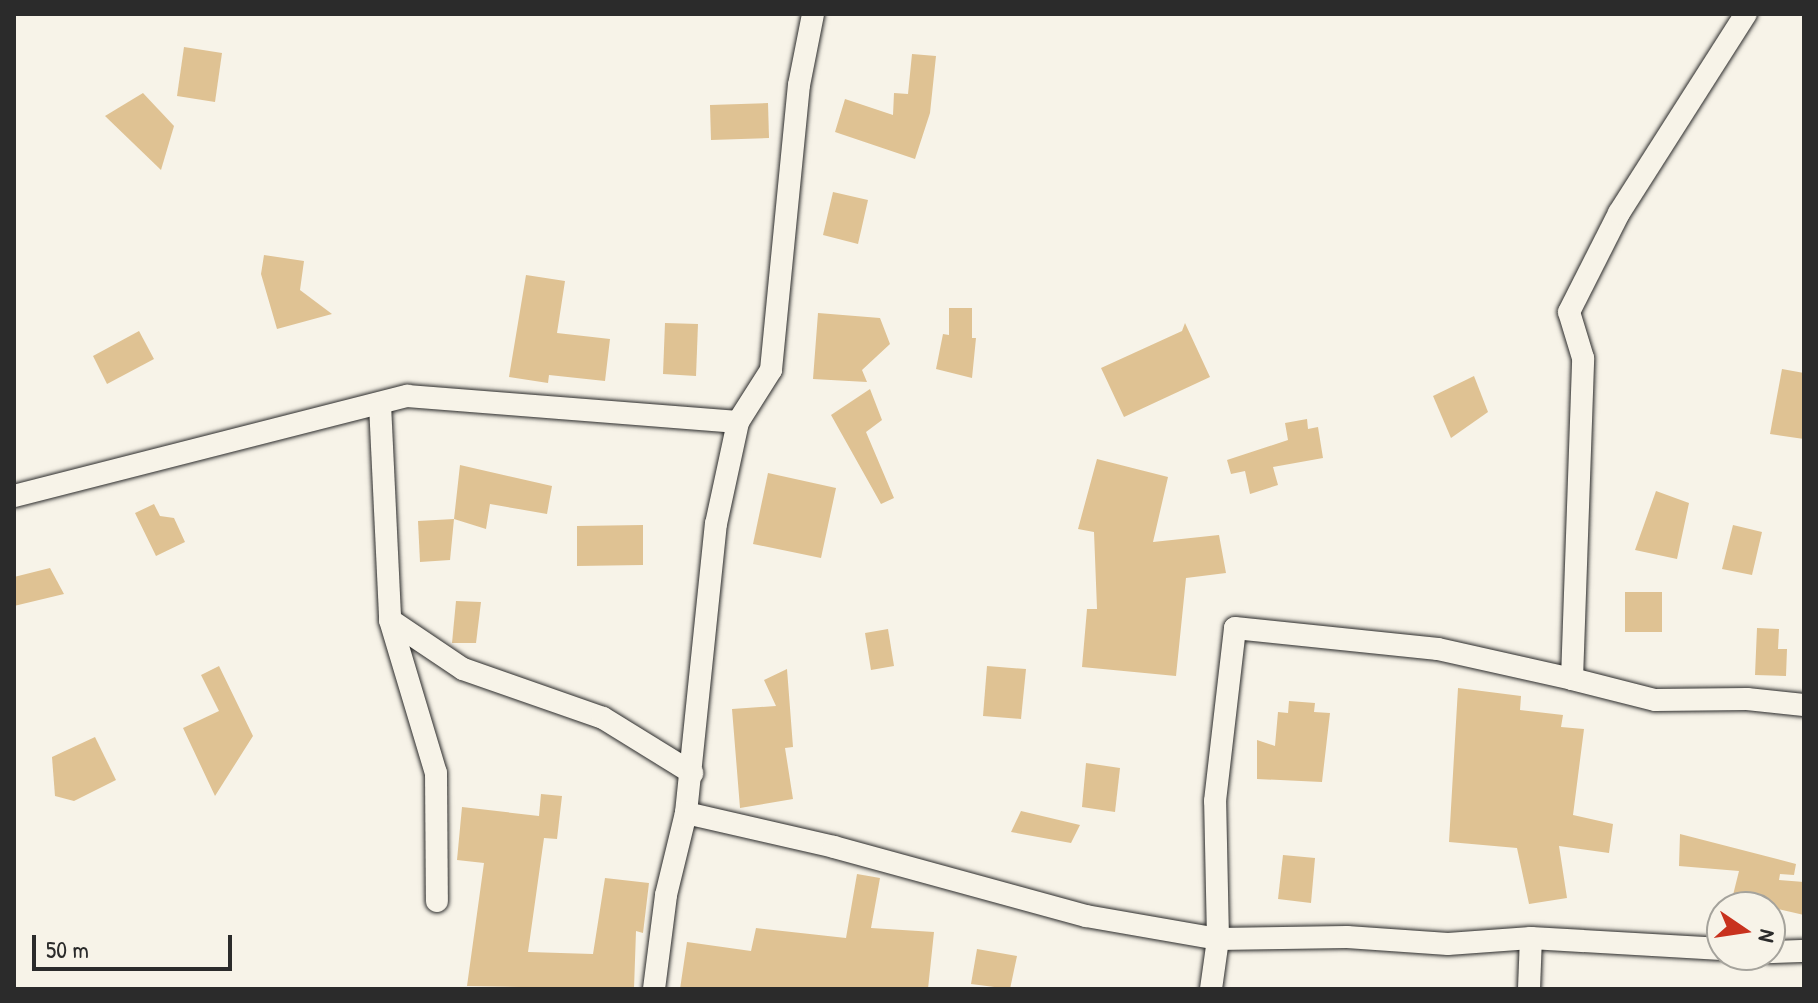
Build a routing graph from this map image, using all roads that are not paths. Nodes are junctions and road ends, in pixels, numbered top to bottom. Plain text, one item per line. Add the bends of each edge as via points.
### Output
1 (813, 14) edge
2 (1746, 14) edge
3 (380, 404) junction
4 (738, 422) junction
5 (14, 496) edge
6 (390, 620) junction
7 (1572, 679) junction
8 (1804, 705) edge
9 (692, 773) junction
10 (686, 813) junction
11 (437, 901) dead end
12 (1531, 938) junction
13 (1218, 939) junction
14 (1706, 948) edge
15 (654, 989) edge
16 (1211, 989) edge
17 (1529, 989) edge

1 - 4 street via 799,85 771,370
2 - 7 street via 1619,213 1569,312 1583,358
3 - 4 street via 407,396
3 - 5 street
3 - 6 street
4 - 9 street via 716,524 698,658
6 - 9 street via 463,669 603,718
6 - 11 street via 436,773
7 - 8 street via 1655,700 1747,699
7 - 13 street via 1438,649 1235,628 1215,801
9 - 10 street
10 - 13 street via 1086,916
10 - 15 street via 666,895
12 - 13 street via 1448,944 1347,937
12 - 14 street
12 - 17 street
13 - 16 street

